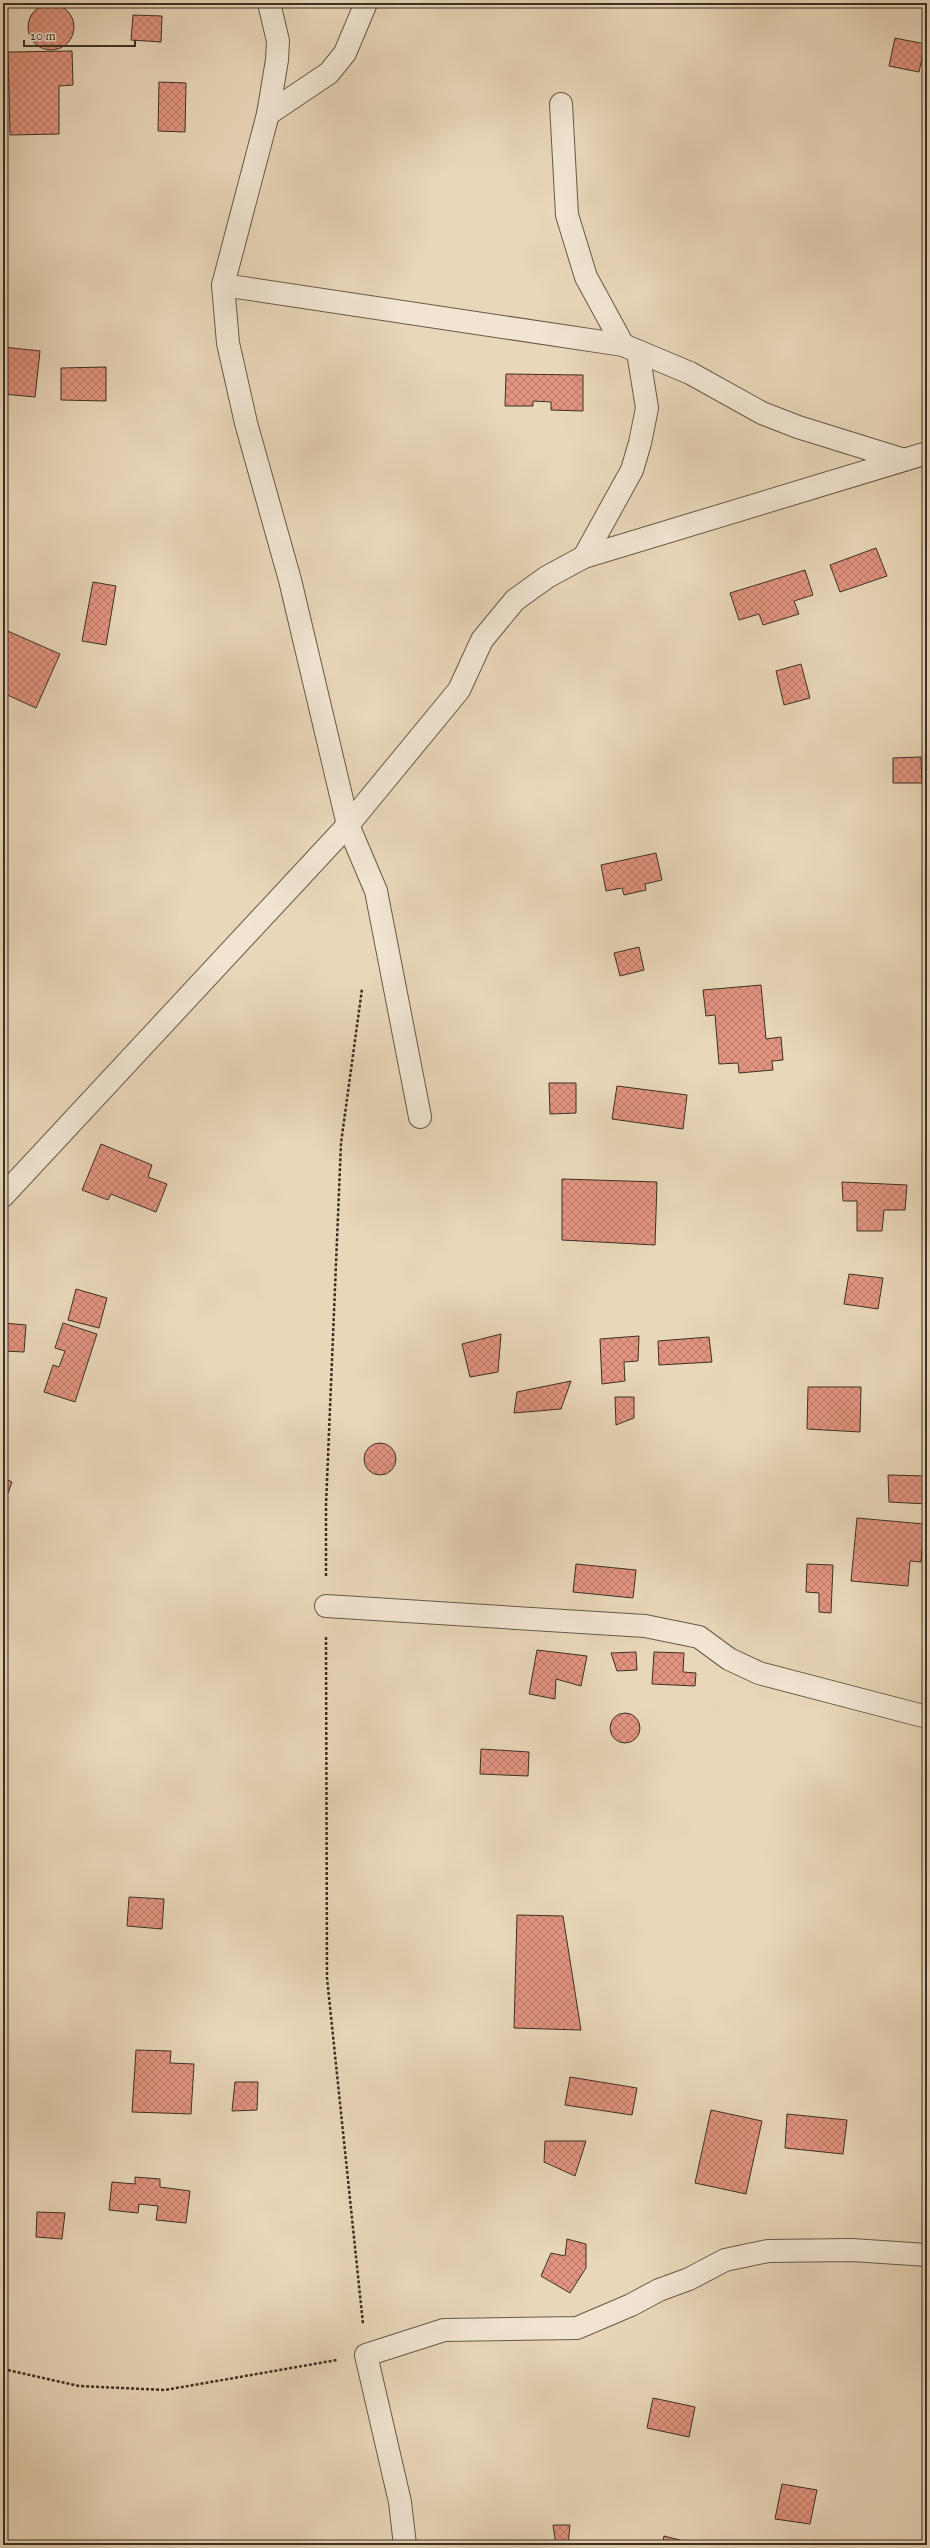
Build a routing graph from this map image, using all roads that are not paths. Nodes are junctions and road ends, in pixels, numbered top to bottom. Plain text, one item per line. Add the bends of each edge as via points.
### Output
1 (269, 3) edge
2 (366, 3) edge
3 (561, 104) dead end
4 (268, 114) junction
5 (223, 285) junction
6 (630, 349) junction
7 (927, 453) edge
8 (901, 459) junction
9 (584, 557) junction
10 (348, 825) junction
11 (420, 1117) dead end
12 (3, 1196) edge
13 (326, 1606) dead end
14 (927, 1717) edge
15 (927, 2255) edge
16 (405, 2545) edge

1 - 4 street via 278,41
2 - 4 street via 345,53 329,73
3 - 6 street via 567,215 586,276
4 - 5 street
5 - 6 street
5 - 10 street via 228,343 246,423 290,580
6 - 8 street via 690,373 762,413
6 - 9 street via 647,408 640,443 632,470
7 - 8 street
8 - 9 street
9 - 10 street via 514,600 482,640 459,690
10 - 11 street via 376,891
10 - 12 street
13 - 14 street via 645,1626 699,1637 729,1659 759,1673
15 - 16 street via 852,2250 768,2251 725,2260 689,2279 577,2328 444,2330 366,2355 400,2502

